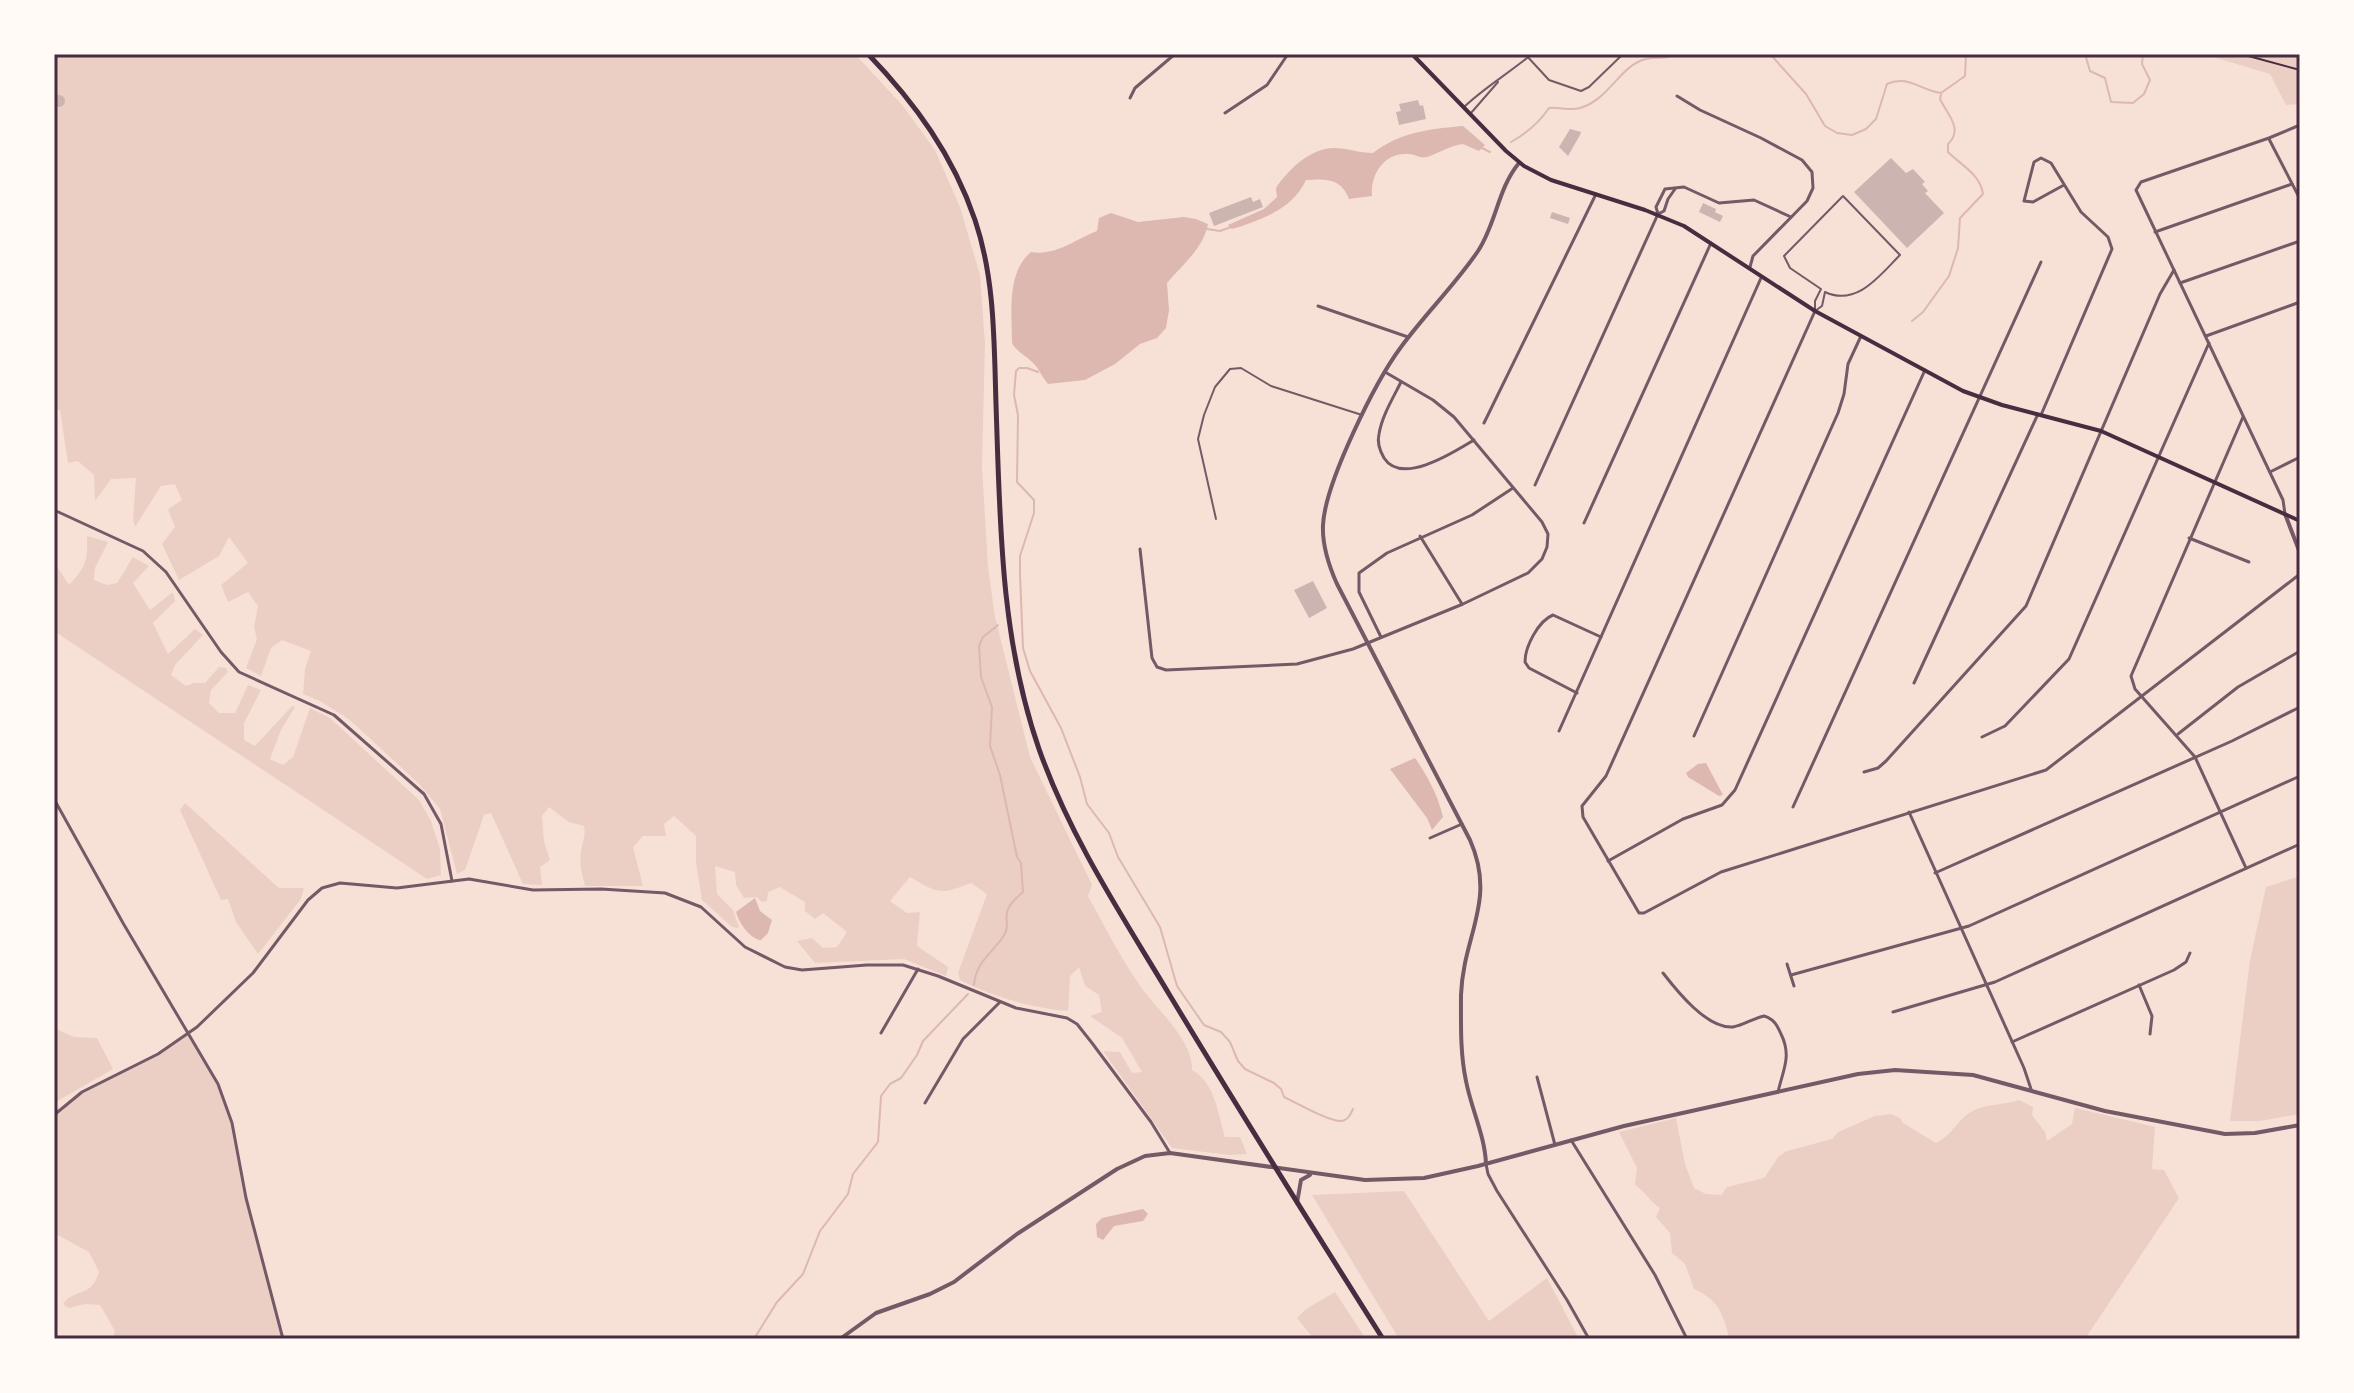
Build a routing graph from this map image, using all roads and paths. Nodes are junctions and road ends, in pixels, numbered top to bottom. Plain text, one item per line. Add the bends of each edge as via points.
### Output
1 (868, 54) edge
2 (1175, 54) edge
3 (1288, 54) edge
4 (1412, 54) edge
5 (1623, 54) edge
6 (2241, 54) edge
7 (1526, 56) edge
8 (2300, 70) edge
9 (1499, 81) junction
10 (1677, 96) dead end
11 (1130, 98) dead end
12 (1464, 107) junction
13 (1225, 113) dead end
14 (1470, 113) junction
15 (2300, 125) edge
16 (2269, 138) junction
17 (1519, 163) junction
18 (2292, 184) junction
19 (2064, 185) junction
20 (1676, 188) junction
21 (1596, 194) junction
22 (2300, 199) edge
23 (1658, 214) junction
24 (1791, 217) junction
25 (2155, 232) junction
26 (2300, 241) edge
27 (1711, 243) junction
28 (2041, 262) dead end
29 (2174, 270) junction
30 (1750, 271) junction
31 (1761, 278) junction
32 (2180, 283) junction
33 (1823, 290) junction
34 (2300, 302) edge
35 (1318, 306) dead end
36 (1815, 311) junction
37 (1861, 336) junction
38 (2206, 336) junction
39 (1408, 337) junction
40 (2209, 343) junction
41 (1925, 370) junction
42 (1385, 372) junction
43 (1401, 382) junction
44 (1980, 398) junction
45 (2040, 414) junction
46 (1363, 416) junction
47 (2243, 417) junction
48 (1484, 423) dead end
49 (2101, 431) junction
50 (1474, 440) junction
51 (2157, 455) junction
52 (2300, 457) edge
53 (2270, 472) junction
54 (2214, 481) junction
55 (1535, 485) dead end
56 (1513, 488) junction
57 (54, 510) edge
58 (2285, 514) junction
59 (1216, 519) dead end
60 (2300, 521) edge
61 (1584, 523) dead end
62 (1420, 536) junction
63 (2189, 538) junction
64 (1140, 549) dead end
65 (2300, 553) edge
66 (2249, 562) dead end
67 (2300, 574) edge
68 (1463, 604) junction
69 (1381, 637) junction
70 (1602, 637) junction
71 (1367, 642) junction
72 (2300, 651) edge
73 (1914, 683) dead end
74 (1577, 693) junction
75 (2143, 697) junction
76 (2300, 707) edge
77 (1559, 731) dead end
78 (2177, 735) junction
79 (1694, 736) dead end
80 (1982, 737) dead end
81 (2195, 757) junction
82 (1864, 772) dead end
83 (2300, 776) edge
84 (54, 799) edge
85 (1793, 807) dead end
86 (1909, 812) junction
87 (2221, 812) junction
88 (1462, 824) junction
89 (1430, 838) dead end
90 (2300, 844) edge
91 (1608, 861) junction
92 (2246, 868) junction
93 (1935, 873) junction
94 (452, 881) junction
95 (1961, 929) junction
96 (2190, 953) dead end
97 (1787, 964) dead end
98 (918, 969) junction
99 (1663, 973) dead end
100 (1791, 975) junction
101 (2139, 985) junction
102 (1794, 986) dead end
103 (1986, 986) junction
104 (1000, 1002) junction
105 (1893, 1012) dead end
106 (189, 1033) junction
107 (881, 1033) dead end
108 (2150, 1034) dead end
109 (2012, 1042) junction
110 (1537, 1077) dead end
111 (2031, 1089) junction
112 (1778, 1092) junction
113 (925, 1103) dead end
114 (54, 1115) edge
115 (2300, 1125) edge
116 (1571, 1140) junction
117 (1555, 1145) junction
118 (1170, 1153) junction
119 (1486, 1164) junction
120 (1277, 1169) junction
121 (1313, 1175) junction
122 (1297, 1203) junction
123 (283, 1339) edge
124 (840, 1339) edge
125 (1383, 1339) edge
126 (1589, 1339) edge
127 (1687, 1339) edge

1 - 120 main road via 940,144 981,240 993,332 1006,602 1039,749 1097,876
2 - 11 street
3 - 13 street via 1267,85
4 - 12 main road
5 - 7 lane via 1581,91 1549,80
6 - 8 path
7 - 9 lane
9 - 12 lane
9 - 14 lane
10 - 24 street via 1806,163 1813,188
12 - 14 main road
14 - 17 main road
15 - 16 street
16 - 18 street
16 - 25 street via 2141,182 2136,187
17 - 21 main road
17 - 39 street via 1479,249
18 - 22 street
18 - 25 street
19 - 19 street via 2049,160 2039,159 2024,201 2033,202
19 - 45 street via 2112,249
20 - 23 street
20 - 23 street via 1665,189 1656,206
20 - 24 street via 1719,203 1754,200
21 - 23 main road
21 - 48 street
23 - 27 main road
23 - 55 street
24 - 30 street via 1753,256
25 - 29 street
26 - 32 street
27 - 30 main road
27 - 61 street
28 - 44 street
29 - 32 street
29 - 49 street
30 - 31 main road
31 - 36 main road
31 - 70 street
32 - 38 street
33 - 33 lane via 1843,296 1860,292 1900,255 1843,196 1784,256 1790,268
33 - 36 lane
33 - 36 lane via 1822,306
34 - 38 street
35 - 39 street
36 - 37 main road
36 - 91 street via 1603,782 1582,806
37 - 41 main road
37 - 79 street via 1848,364 1838,413
38 - 40 street
39 - 42 street
40 - 47 street
40 - 51 street
41 - 44 main road
41 - 91 street via 1735,790 1722,805 1683,819
42 - 43 street
42 - 46 street
43 - 50 street via 1444,408
43 - 50 street via 1379,435 1388,463 1413,469
44 - 45 main road
44 - 85 street
45 - 49 main road
45 - 73 street
46 - 59 lane via 1271,386 1241,368 1230,369 1215,387 1198,435
46 - 71 street via 1335,476 1322,528 1331,572
47 - 53 street
47 - 54 street
49 - 51 main road
49 - 82 street via 2023,610 1886,761
50 - 56 street
51 - 54 main road
51 - 80 street via 2069,659 2005,726
52 - 53 street
53 - 58 street
54 - 58 main road
54 - 63 street
56 - 62 street via 1472,515
56 - 68 street via 1545,528 1545,553 1522,576
57 - 94 street via 143,551 166,572 239,672 334,715 424,794 441,824
58 - 60 main road
58 - 65 street
62 - 68 street
62 - 69 street via 1358,576 1359,592
63 - 66 street
63 - 75 street via 2133,669 2132,681
64 - 71 street via 1152,658 1160,670 1280,666 1326,658
67 - 75 street
68 - 69 street
69 - 71 street
70 - 74 street
70 - 74 street via 1548,616 1526,653 1529,668
71 - 88 street
72 - 78 street via 2245,682
74 - 77 street
75 - 78 street
75 - 86 street via 2046,770
76 - 81 street
78 - 81 street
81 - 87 street
81 - 93 street
83 - 87 street
84 - 106 street
86 - 91 street via 1721,872 1644,913 1636,911
86 - 93 street
87 - 92 street
87 - 95 street
88 - 89 street
88 - 119 street via 1482,875 1463,973 1461,1016 1466,1080
90 - 92 street
92 - 103 street
93 - 95 street
94 - 98 street via 484,880 533,890 655,891 701,907 745,947 792,969 893,964
94 - 106 street via 397,888 349,882 322,888 253,973
95 - 100 street
95 - 103 street
96 - 101 street via 2180,967
97 - 100 street
98 - 104 street
98 - 107 street
99 - 112 street via 1683,998 1715,1022 1733,1027 1764,1016 1773,1020 1788,1054
100 - 102 street
101 - 108 street via 2152,1016
101 - 109 street
103 - 105 street
103 - 109 street
104 - 113 street via 963,1039
104 - 118 street via 1077,1024
106 - 114 street via 82,1092
106 - 123 street via 227,1108
109 - 111 street
110 - 117 street
111 - 112 street via 1973,1075 1895,1070
111 - 115 street via 2105,1111 2216,1133
112 - 116 street
116 - 117 street
116 - 127 street via 1655,1275
117 - 119 street
118 - 120 street
118 - 124 street via 1125,1164 954,1282 876,1313
119 - 121 street via 1407,1180
119 - 126 street via 1497,1191
120 - 121 street
120 - 122 main road
121 - 122 street via 1301,1180
122 - 125 main road

